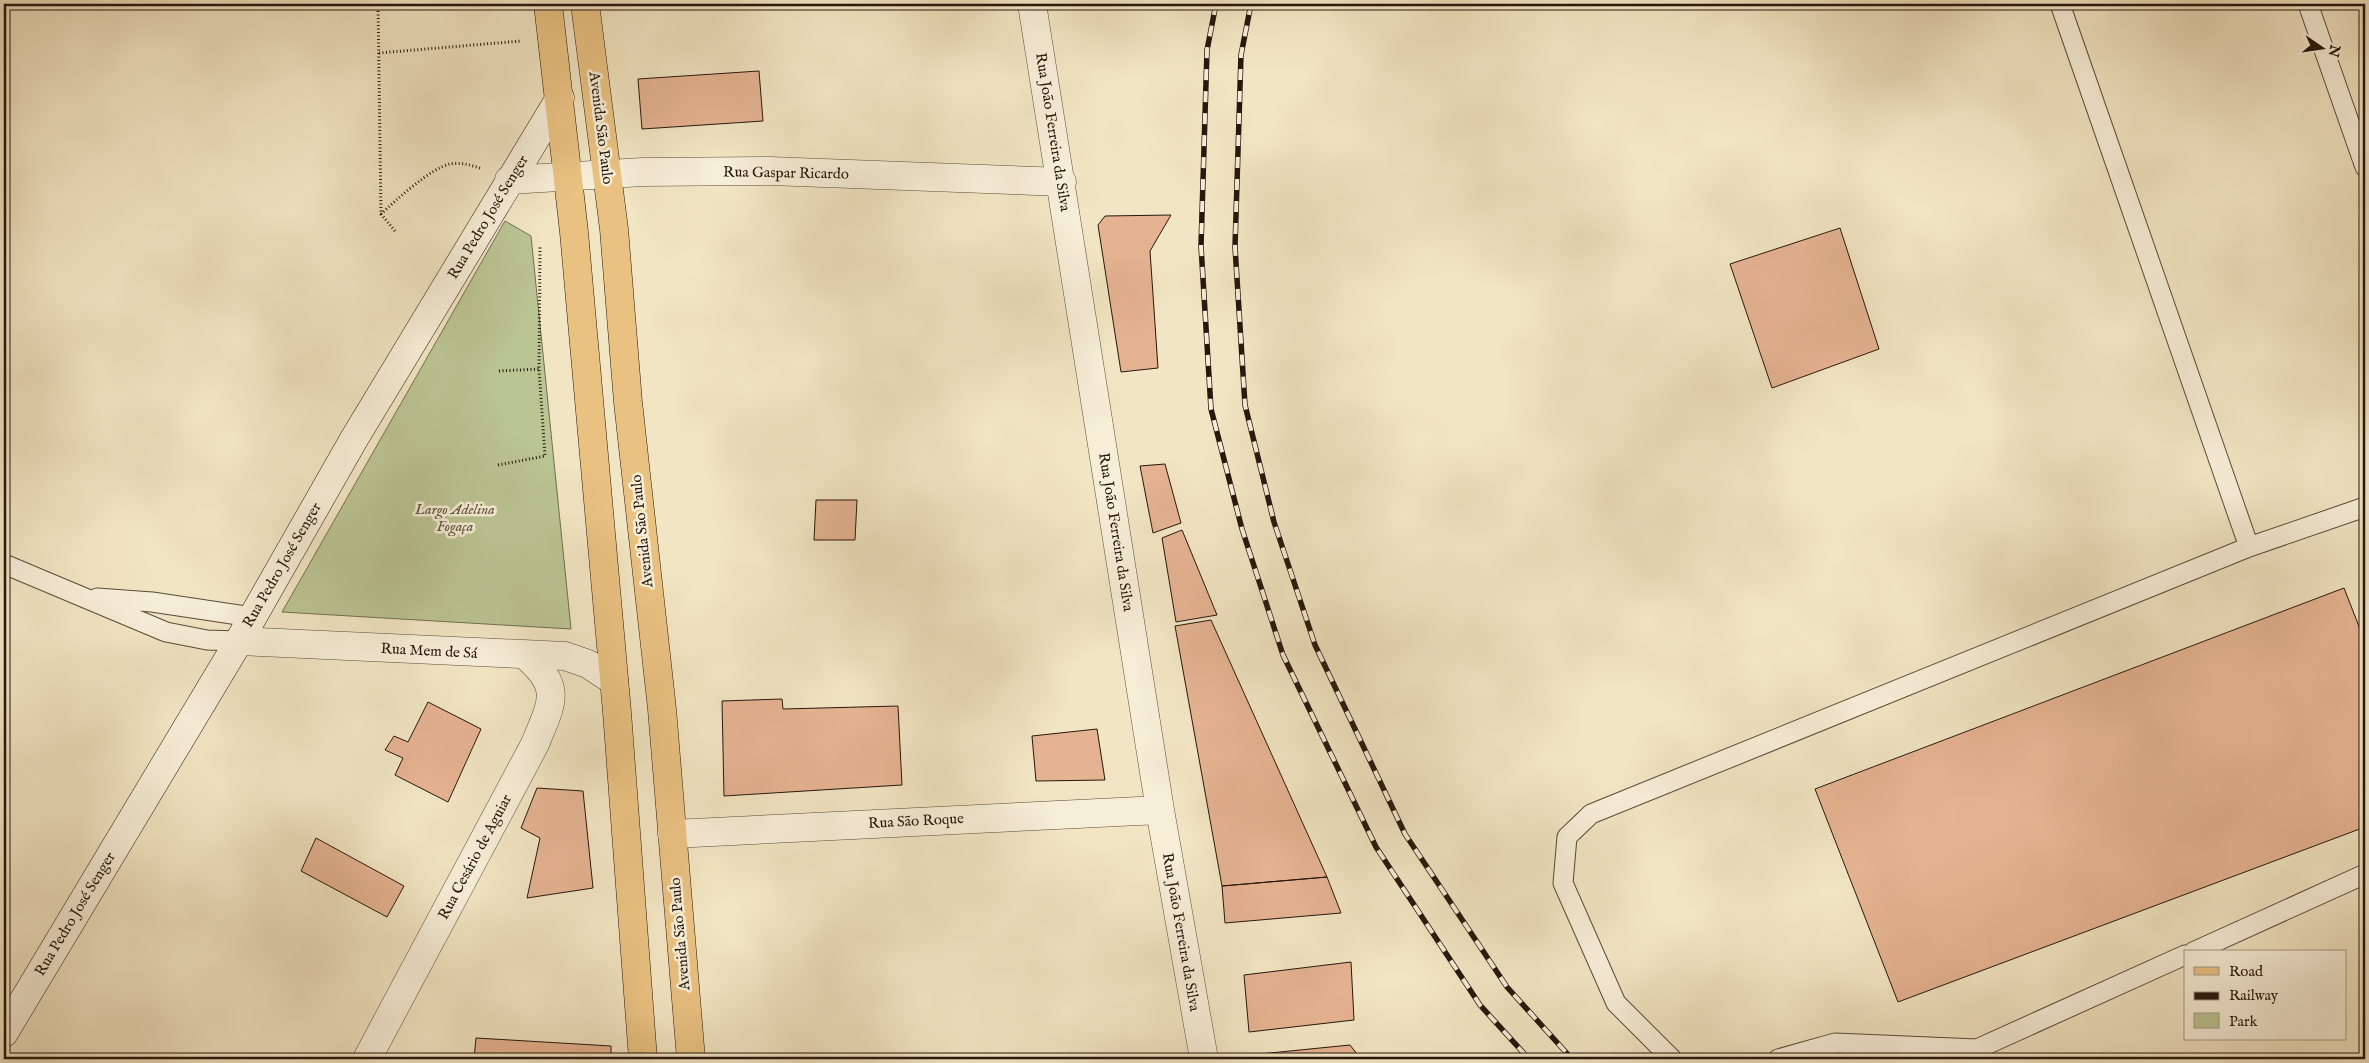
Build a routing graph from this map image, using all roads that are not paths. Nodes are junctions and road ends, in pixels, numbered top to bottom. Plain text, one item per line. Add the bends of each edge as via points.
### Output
1 (548, 4) edge
2 (585, 4) edge
3 (1032, 4) edge
4 (2060, 4) edge
5 (2308, 4) edge
6 (560, 98) junction
7 (2365, 167) edge
8 (607, 173) junction
9 (497, 176) junction
10 (567, 176) junction
11 (1062, 182) junction
12 (2365, 507) edge
13 (2249, 547) junction
14 (4, 564) edge
15 (81, 597) junction
16 (252, 617) junction
17 (239, 641) junction
18 (526, 656) junction
19 (614, 681) junction
20 (1160, 810) junction
21 (672, 834) junction
22 (2365, 874) edge
23 (2197, 950) edge
24 (2184, 955) edge
25 (4, 1034) edge
26 (1979, 1054) edge
27 (367, 1059) edge
28 (643, 1059) edge
29 (691, 1059) edge
30 (1204, 1059) edge
31 (1672, 1059) edge
32 (1778, 1059) edge

1 - 6 main road
2 - 8 main road, Avenida São Paulo
3 - 11 street, Rua João Ferreira da Silva
4 - 13 lane
5 - 7 lane
6 - 9 street, Rua Pedro José Senger
6 - 10 main road
8 - 10 street, Rua Gaspar Ricardo
8 - 11 street, Rua Gaspar Ricardo via 770,172
8 - 21 main road, Avenida São Paulo
9 - 10 street, Rua Gaspar Ricardo
9 - 16 street, Rua Pedro José Senger via 354,439
10 - 19 main road
11 - 20 street, Rua João Ferreira da Silva
12 - 13 lane
13 - 31 lane via 1591,814 1567,837 1563,883 1616,1003
14 - 15 lane
15 - 16 lane via 152,602
15 - 17 lane via 166,632 208,640
16 - 17 street, Rua Pedro José Senger
17 - 18 street, Rua Mem de Sá
17 - 25 street, Rua Pedro José Senger
18 - 19 street, Rua Mem de Sá via 565,656 588,664
18 - 27 street, Rua Cesário de Aguiar via 543,671 552,688 548,713 531,753
19 - 28 main road
20 - 21 street, Rua São Roque
20 - 30 street, Rua João Ferreira da Silva
21 - 29 main road, Avenida São Paulo
22 - 23 lane
24 - 26 lane
26 - 32 lane via 1835,1043

